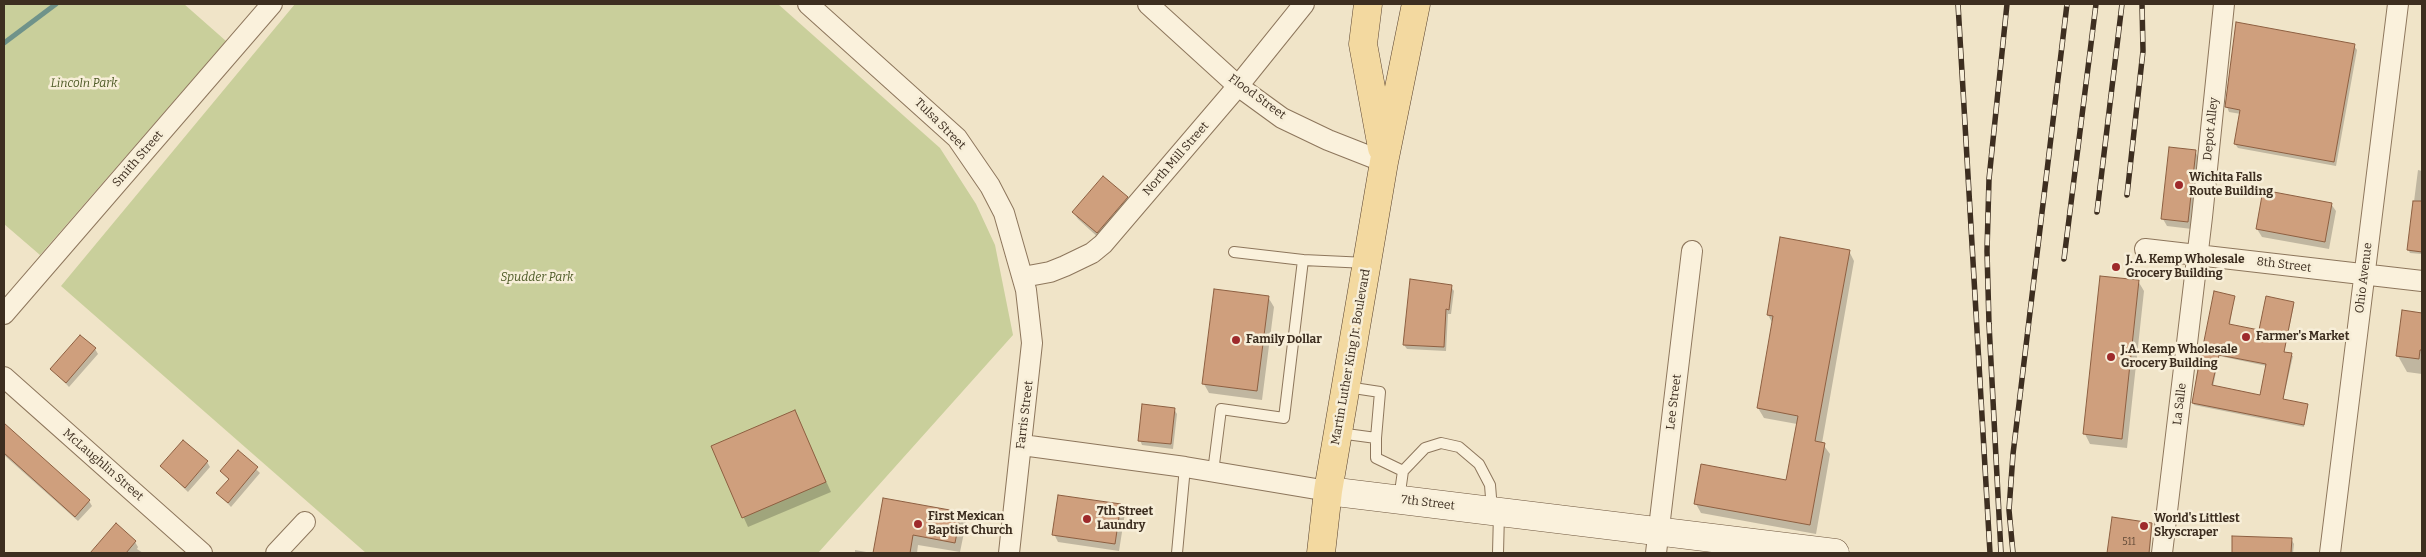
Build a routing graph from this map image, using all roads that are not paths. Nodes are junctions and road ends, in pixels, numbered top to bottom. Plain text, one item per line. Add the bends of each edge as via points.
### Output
1 (272, 4) edge
2 (808, 4) edge
3 (1148, 4) edge
4 (1304, 4) edge
5 (1368, 4) edge
6 (1416, 4) edge
7 (2224, 4) edge
8 (2398, 4) edge
9 (1238, 86) junction
10 (1384, 162) junction
11 (2145, 248) dead end
12 (1692, 251) dead end
13 (1234, 252) dead end
14 (2198, 254) junction
15 (1303, 260) junction
16 (1367, 263) junction
17 (2365, 275) junction
18 (1023, 277) junction
19 (2422, 282) edge
20 (4, 314) edge
21 (4, 377) edge
22 (1346, 387) junction
23 (1338, 433) junction
24 (1376, 438) junction
25 (1022, 445) junction
26 (1185, 467) junction
27 (1403, 471) junction
28 (1213, 472) junction
29 (1328, 491) junction
30 (1399, 499) junction
31 (1495, 511) junction
32 (305, 522) dead end
33 (1657, 543) edge
34 (202, 553) edge
35 (276, 553) edge
36 (1009, 553) edge
37 (1177, 553) edge
38 (1321, 553) edge
39 (1498, 553) edge
40 (1835, 553) edge
41 (2162, 553) edge
42 (2330, 553) edge

1 - 20 street, Smith Street
2 - 18 street, Tulsa Street via 933,114 962,144 997,197
3 - 9 street, Flood Street
4 - 9 street, North Mill Street
5 - 10 main road, Martin Luther King Jr. Boulevard via 1363,44
6 - 10 main road, Martin Luther King Jr. Boulevard
7 - 14 street, Depot Alley
8 - 17 street, Ohio Avenue
9 - 10 street, Flood Street via 1282,118
9 - 18 street, North Mill Street via 1103,244 1065,266
10 - 16 main road, Martin Luther King Jr. Boulevard
11 - 14 street, 8th Street
12 - 33 street, Lee Street
13 - 15 lane
14 - 17 street, 8th Street
14 - 41 street, La Salle
15 - 16 lane
15 - 28 lane via 1284,418 1221,409
16 - 22 main road, Martin Luther King Jr. Boulevard
17 - 19 street, 8th Street
17 - 42 street, Ohio Avenue
18 - 25 street, Farris Street via 1032,343
21 - 34 street, McLaughlin Street
22 - 23 main road, Martin Luther King Jr. Boulevard
22 - 24 lane via 1380,392
23 - 24 lane
23 - 29 main road, Martin Luther King Jr. Boulevard
24 - 27 lane via 1376,458
25 - 26 street, 7th Street
25 - 36 street, Farris Street
26 - 28 street, 7th Street
26 - 37 lane
27 - 30 lane
27 - 31 lane via 1425,448 1441,443 1459,447 1479,464 1490,485
28 - 29 street, 7th Street
29 - 30 street, 7th Street
29 - 38 main road, Martin Luther King Jr. Boulevard
30 - 31 street, 7th Street
31 - 33 street, 7th Street
31 - 39 lane
32 - 35 street
33 - 40 street, 7th Street

